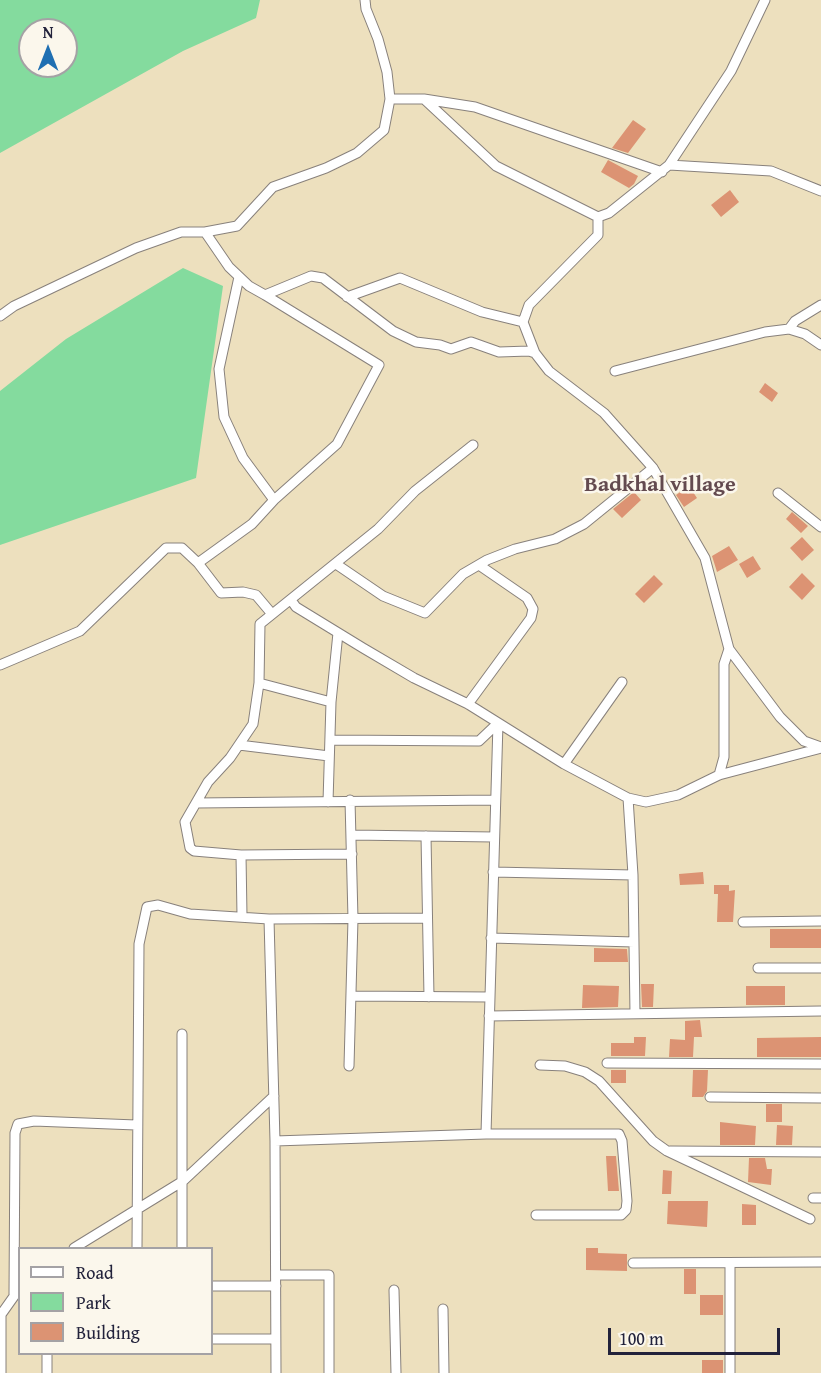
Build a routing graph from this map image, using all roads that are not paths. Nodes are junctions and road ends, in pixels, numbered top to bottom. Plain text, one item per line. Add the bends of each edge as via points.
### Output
1 (365, 0) edge
2 (765, 0) edge
3 (390, 99) junction
4 (424, 99) junction
5 (666, 168) junction
6 (821, 191) edge
7 (598, 217) junction
8 (205, 232) junction
9 (239, 277) junction
10 (265, 295) junction
11 (347, 297) junction
12 (821, 306) edge
13 (0, 316) edge
14 (523, 322) junction
15 (789, 329) junction
16 (821, 345) edge
17 (535, 353) junction
18 (615, 371) dead end
19 (473, 445) dead end
20 (652, 468) junction
21 (778, 493) dead end
22 (274, 500) junction
23 (821, 527) edge
24 (198, 563) junction
25 (336, 564) junction
26 (479, 565) junction
27 (291, 600) junction
28 (272, 614) junction
29 (338, 633) junction
30 (729, 649) junction
31 (0, 665) edge
32 (622, 682) dead end
33 (259, 683) junction
34 (331, 702) junction
35 (468, 704) junction
36 (498, 723) junction
37 (330, 740) junction
38 (239, 745) junction
39 (821, 748) edge
40 (329, 756) junction
41 (564, 764) junction
42 (718, 775) junction
43 (628, 798) junction
44 (350, 800) junction
45 (495, 800) junction
46 (328, 802) junction
47 (196, 803) junction
48 (351, 835) junction
49 (426, 836) junction
50 (494, 837) junction
51 (352, 854) junction
52 (241, 855) junction
53 (493, 872) junction
54 (633, 874) junction
55 (242, 916) junction
56 (428, 918) junction
57 (353, 919) junction
58 (269, 920) junction
59 (821, 921) edge
60 (743, 922) dead end
61 (491, 938) junction
62 (634, 942) junction
63 (758, 968) dead end
64 (821, 968) edge
65 (351, 996) junction
66 (429, 997) junction
67 (490, 997) junction
68 (821, 1011) edge
69 (635, 1014) junction
70 (489, 1016) junction
71 (182, 1034) dead end
72 (607, 1063) dead end
73 (821, 1064) edge
74 (540, 1065) dead end
75 (349, 1066) dead end
76 (274, 1096) junction
77 (710, 1097) dead end
78 (821, 1098) edge
79 (136, 1125) junction
80 (486, 1134) junction
81 (275, 1141) junction
82 (667, 1151) junction
83 (821, 1152) edge
84 (183, 1181) junction
85 (137, 1210) junction
86 (536, 1215) dead end
87 (810, 1220) dead end
88 (76, 1247) edge
89 (137, 1247) edge
90 (182, 1247) edge
91 (821, 1262) edge
92 (633, 1263) dead end
93 (730, 1263) junction
94 (276, 1275) junction
95 (213, 1286) edge
96 (276, 1286) junction
97 (394, 1290) dead end
98 (17, 1292) edge
99 (443, 1309) dead end
100 (0, 1316) edge
101 (213, 1339) edge
102 (275, 1339) junction
103 (47, 1355) edge
104 (1, 1373) edge
105 (47, 1373) edge
106 (276, 1373) edge
107 (329, 1373) edge
108 (396, 1373) edge
109 (444, 1373) edge
110 (730, 1373) edge

1 - 3 street via 387,72
2 - 5 street via 731,71
3 - 4 street
3 - 8 street via 384,130 357,153 273,187 237,226
4 - 5 street via 475,107
4 - 7 street via 496,166
5 - 6 street via 771,171
5 - 7 street via 609,213
7 - 14 street via 598,235 529,305
8 - 9 street
8 - 13 street via 181,232 136,248
9 - 10 street
9 - 22 street via 219,369 225,417 243,458
10 - 11 street via 311,276 323,278
10 - 22 street via 379,365 337,444
11 - 14 street via 400,278 482,312
11 - 17 street via 393,331 416,342 451,349 471,342 499,352
12 - 15 street
14 - 17 street
15 - 16 street
15 - 18 street
17 - 20 street via 549,371 604,413
19 - 25 street via 415,491 378,530
20 - 26 street via 584,524 555,539 515,549
20 - 30 street via 705,558
21 - 23 street
22 - 24 street via 252,524
24 - 28 street via 221,593 256,594
24 - 31 street via 182,548 166,548 80,631
25 - 26 street via 370,589 421,613 429,611 463,574
25 - 27 street
26 - 35 street via 527,598 533,609 531,618
27 - 28 street
27 - 29 street
28 - 33 street via 260,624
29 - 34 street
29 - 35 street via 414,678
30 - 39 street via 780,717 804,741
30 - 42 street via 724,664 724,757
32 - 41 street
33 - 34 street
33 - 38 street via 253,724
34 - 37 street
35 - 36 street
36 - 37 street via 479,741
36 - 41 street
36 - 45 street
37 - 40 street
38 - 40 street
38 - 47 street
39 - 42 street
40 - 46 street
41 - 43 street
42 - 43 street via 678,795 646,802
43 - 54 street
44 - 45 street
44 - 46 street
44 - 48 street
45 - 50 street
46 - 47 street
47 - 52 street via 185,822 190,848
48 - 49 street
48 - 51 street
49 - 50 street
49 - 56 street
50 - 53 street
51 - 52 street
51 - 57 street
52 - 55 street
53 - 54 street
53 - 61 street
54 - 62 street
55 - 58 street
55 - 79 street via 190,914 158,905 147,907 139,944
56 - 57 street
56 - 66 street
57 - 58 street
57 - 65 street
58 - 76 street
59 - 60 street
61 - 62 street
61 - 67 street
62 - 69 street
63 - 64 street
65 - 66 street
65 - 75 street
66 - 67 street
67 - 70 street
68 - 69 street
69 - 70 street
70 - 80 street
71 - 84 street
72 - 73 street
74 - 82 street via 565,1066 598,1080 653,1141
76 - 81 street
76 - 84 street
77 - 78 street
79 - 85 street
79 - 98 street via 34,1121 18,1124
80 - 81 street
80 - 86 street via 619,1134 627,1201 621,1215
81 - 94 street
82 - 83 street
82 - 87 street
84 - 85 street
84 - 90 street
85 - 88 street
85 - 89 street
91 - 93 street
92 - 93 street
93 - 110 street
94 - 96 street
94 - 107 street via 329,1275
95 - 96 street
96 - 102 street
97 - 108 street
98 - 100 street
99 - 109 street
100 - 104 street
101 - 102 street
102 - 106 street
103 - 105 street

